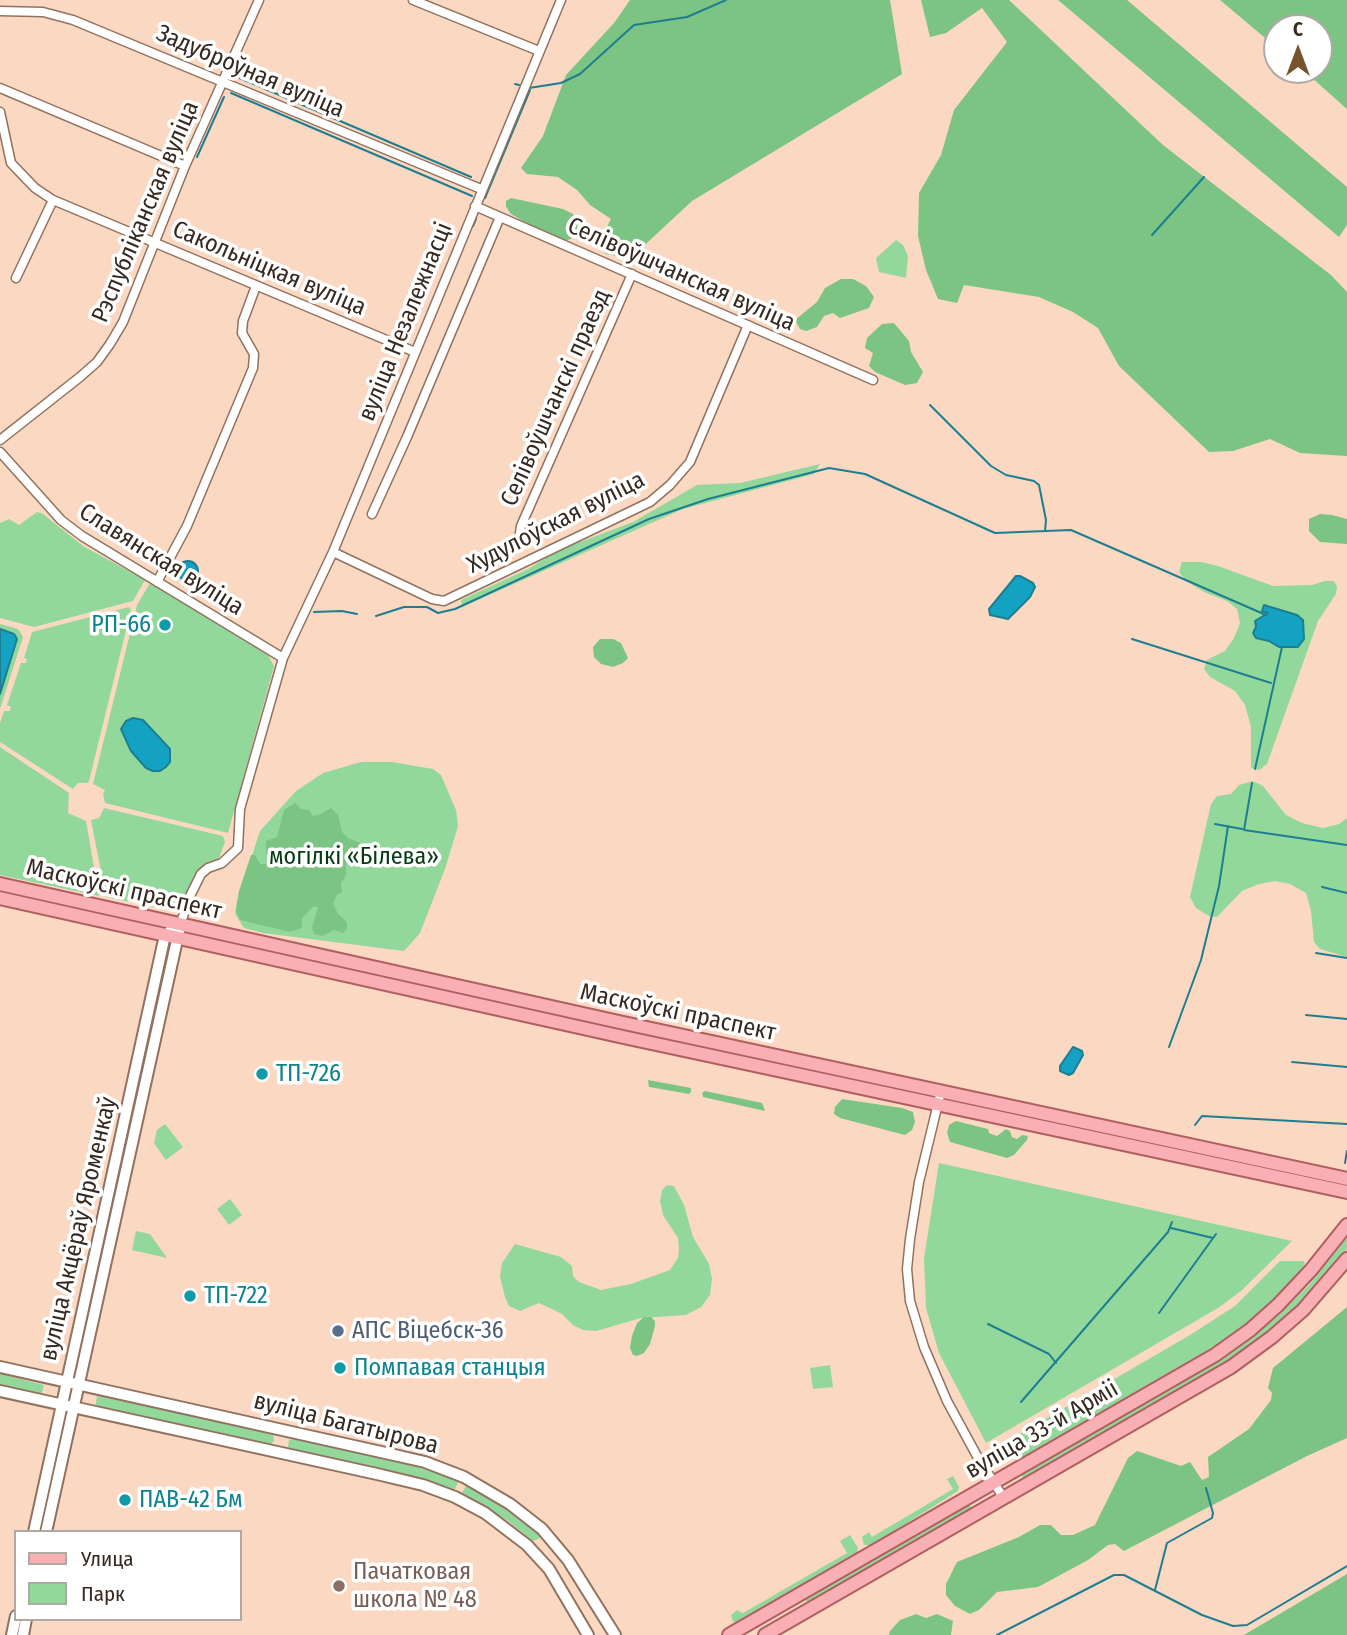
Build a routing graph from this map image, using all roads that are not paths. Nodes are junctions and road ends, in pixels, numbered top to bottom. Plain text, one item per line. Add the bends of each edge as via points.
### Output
1 (259, 0) edge
2 (413, 0) edge
3 (561, 0) edge
4 (0, 11) edge
5 (539, 51) junction
6 (222, 81) junction
7 (0, 88) edge
8 (0, 112) edge
9 (185, 166) junction
10 (481, 190) junction
11 (52, 200) junction
12 (475, 206) junction
13 (499, 217) junction
14 (155, 242) junction
15 (632, 274) junction
16 (16, 278) dead end
17 (256, 286) junction
18 (748, 325) junction
19 (415, 352) junction
20 (873, 380) dead end
21 (0, 439) edge
22 (0, 452) edge
23 (372, 514) dead end
24 (519, 539) dead end
25 (333, 552) junction
26 (157, 582) junction
27 (283, 658) junction
28 (0, 884) edge
29 (0, 898) edge
30 (174, 933) junction
31 (939, 1098) junction
32 (1347, 1179) edge
33 (1347, 1192) edge
34 (1347, 1225) edge
35 (107, 1226) junction
36 (1347, 1259) edge
37 (0, 1367) edge
38 (66, 1382) junction
39 (79, 1385) junction
40 (0, 1391) edge
41 (62, 1406) junction
42 (74, 1409) junction
43 (272, 1427) junction
44 (296, 1432) junction
45 (267, 1450) junction
46 (291, 1455) junction
47 (993, 1482) junction
48 (1003, 1497) junction
49 (47, 1499) junction
50 (41, 1529) edge
51 (542, 1529) junction
52 (527, 1545) junction
53 (557, 1546) junction
54 (541, 1560) junction
55 (804, 1591) junction
56 (788, 1601) junction
57 (813, 1608) junction
58 (797, 1617) junction
59 (588, 1635) edge
60 (615, 1635) edge
61 (729, 1635) edge
62 (765, 1635) edge

1 - 6 street, Рэспубліканская вуліца
2 - 5 street
3 - 5 street, вуліца Незалежнасці
4 - 6 street, Задуброўная вуліца via 60,16
5 - 10 street, вуліца Незалежнасці
6 - 9 street, Рэспубліканская вуліца
6 - 10 street, Задуброўная вуліца
7 - 9 street
8 - 11 street, Сакольніцкая вуліца via 10,163
9 - 14 street, Рэспубліканская вуліца
10 - 12 street, вуліца Незалежнасці
11 - 14 street, Сакольніцкая вуліца
11 - 16 street
12 - 13 street, Селівоўшчанская вуліца
12 - 19 street, вуліца Незалежнасці
13 - 15 street, Селівоўшчанская вуліца
13 - 23 street, вуліца Незалежнасці
14 - 17 street, Сакольніцкая вуліца
14 - 21 street, Рэспубліканская вуліца via 123,322 97,362
15 - 18 street, Селівоўшчанская вуліца
15 - 24 street, Селівоўшчанскі праезд via 520,526
17 - 19 street, Сакольніцкая вуліца
17 - 26 street via 242,332 254,354 253,368 187,526
18 - 20 street, Селівоўшчанская вуліца
18 - 25 street, Худулоўская вуліца via 690,462 650,502 444,601
19 - 25 street, вуліца Незалежнасці
22 - 26 street, Славянская вуліца via 61,520
25 - 27 street, вуліца Незалежнасці
26 - 27 street, Славянская вуліца
27 - 30 street, вуліца Незалежнасці via 240,809 238,849 201,874
28 - 30 main road, Маскоўскі праспект
29 - 30 main road, Маскоўскі праспект
30 - 31 main road, Маскоўскі праспект
30 - 35 street, вуліца Акцёраў Яроменкаў
31 - 32 main road, Маскоўскі праспект
31 - 33 main road, Маскоўскі праспект
31 - 47 street via 909,1239 909,1301 939,1385
34 - 47 main road, вуліца 33-й Арміі via 1311,1270 1250,1329 1205,1361
35 - 38 street, вуліца Акцёраў Яроменкаў
35 - 39 street, вуліца Акцёраў Яроменкаў
36 - 48 main road, вуліца 33-й Арміі via 1303,1310 1231,1367
37 - 38 street, вуліца Багатырова
38 - 39 street, вуліца Багатырова
38 - 41 street, вуліца Акцёраў Яроменкаў
39 - 42 street, вуліца Акцёраў Яроменкаў
39 - 43 street, вуліца Багатырова
40 - 41 street, вуліца Багатырова
41 - 42 street, вуліца Багатырова
41 - 49 street, вуліца Акцёраў Яроменкаў
42 - 45 street, вуліца Багатырова
42 - 49 street, вуліца Акцёраў Яроменкаў
43 - 44 street, вуліца Багатырова
43 - 45 street via 278,1441
44 - 46 street via 284,1441
44 - 51 street, вуліца Багатырова via 425,1462 464,1477
45 - 46 street, вуліца Багатырова
46 - 52 street, вуліца Багатырова via 423,1485 455,1497
47 - 48 street
47 - 55 main road, вуліца 33-й Арміі
48 - 57 main road, вуліца 33-й Арміі
49 - 50 street, вуліца Акцёраў Яроменкаў
51 - 52 street via 541,1543
51 - 53 street, вуліца Багатырова
52 - 54 street, вуліца Багатырова
53 - 54 street via 545,1546
53 - 60 street, вуліца Багатырова
54 - 59 street, вуліца Багатырова
55 - 56 main road, вуліца 33-й Арміі
55 - 57 main road via 802,1603
56 - 58 main road via 799,1605
56 - 61 main road, вуліца 33-й Арміі
57 - 58 main road, вуліца 33-й Арміі
58 - 62 main road, вуліца 33-й Арміі

